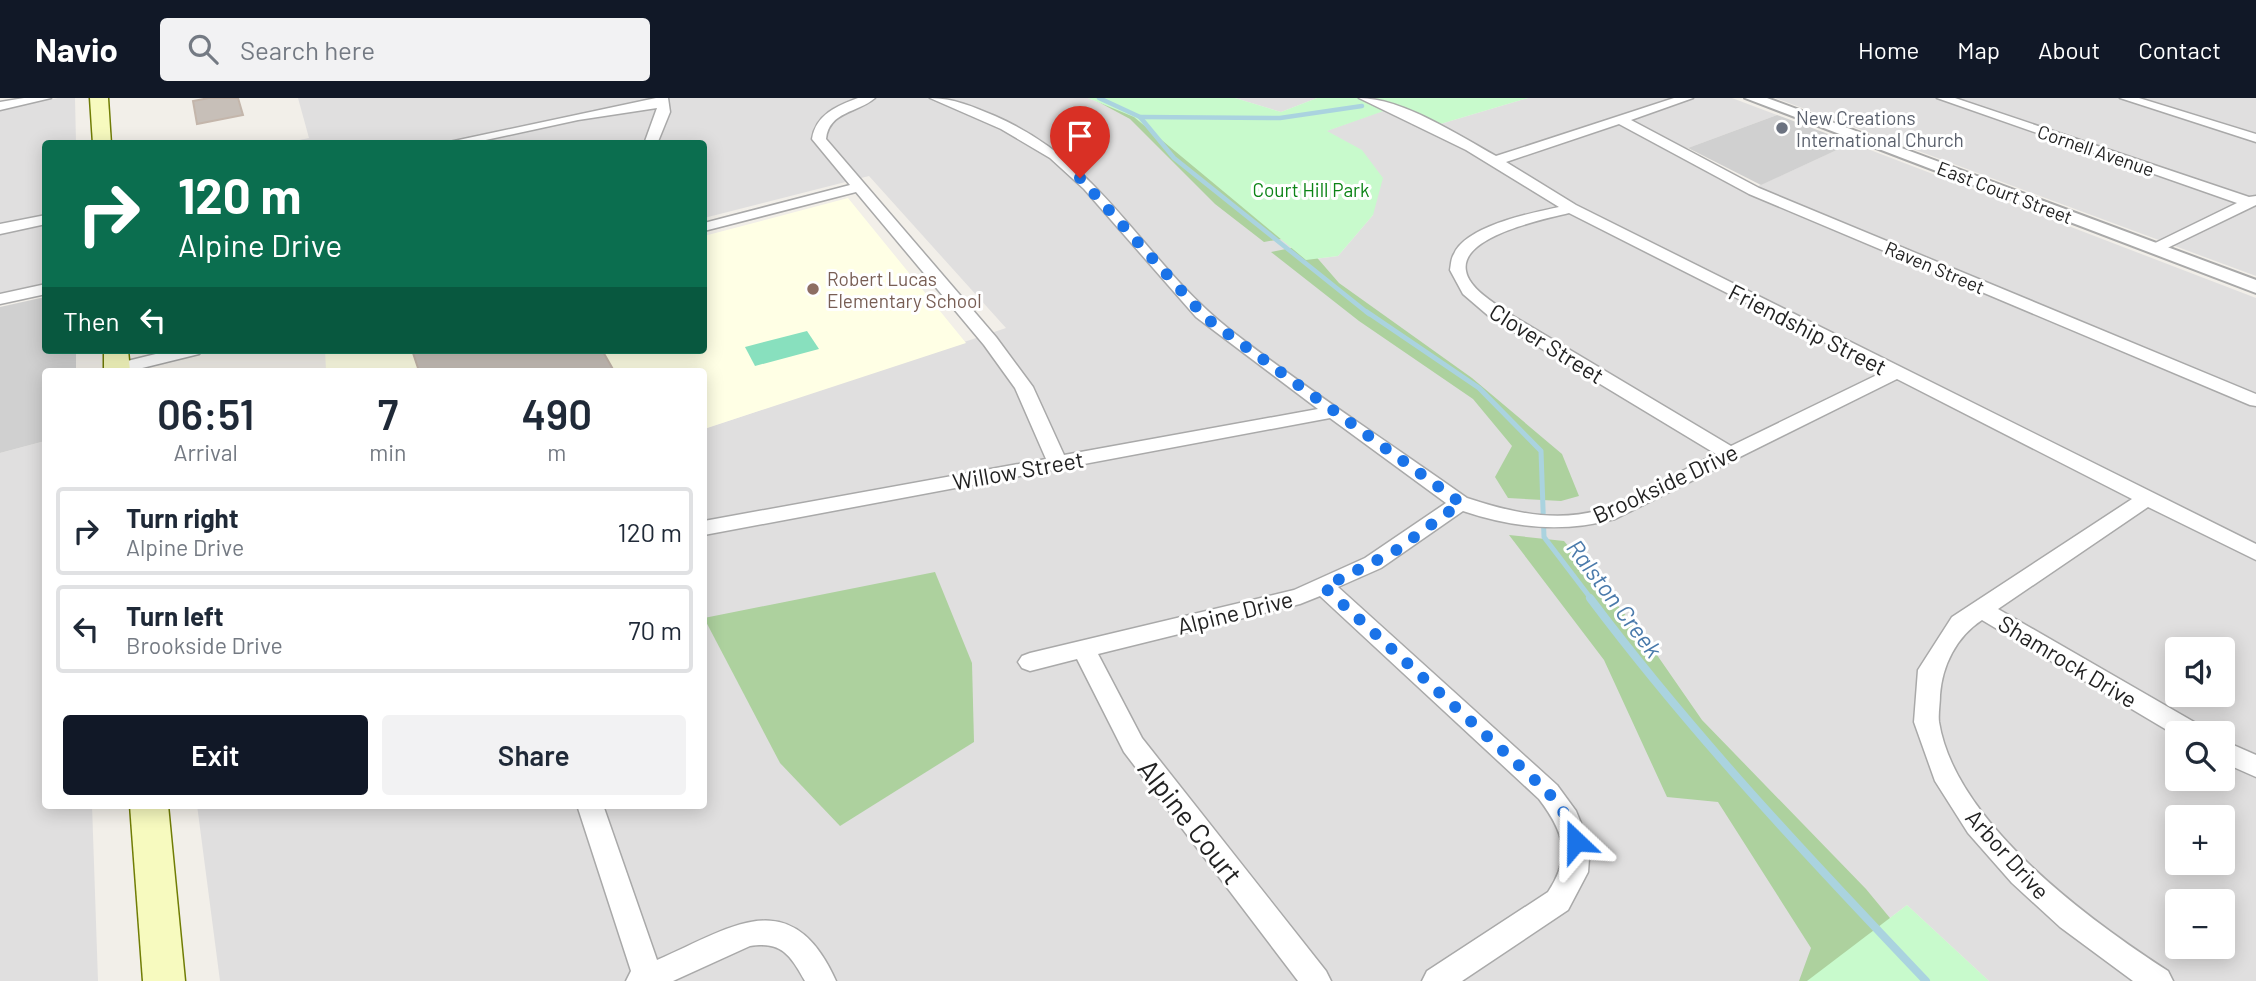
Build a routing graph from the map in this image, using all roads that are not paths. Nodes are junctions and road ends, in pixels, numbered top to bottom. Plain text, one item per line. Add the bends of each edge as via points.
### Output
1 (44, 98) edge
2 (99, 98) edge
3 (869, 98) edge
4 (936, 98) edge
5 (1365, 98) edge
6 (1686, 98) edge
7 (1754, 98) edge
8 (1943, 98) edge
9 (2126, 98) edge
10 (662, 100) edge
11 (0, 106) edge
12 (1621, 120) junction
13 (2256, 138) edge
14 (102, 140) edge
15 (465, 140) edge
16 (652, 140) edge
17 (1497, 160) junction
18 (859, 187) junction
19 (2253, 200) edge
20 (1571, 208) junction
21 (42, 220) edge
22 (707, 226) edge
23 (0, 229) edge
24 (2154, 249) junction
25 (2256, 287) edge
26 (42, 290) edge
27 (0, 299) edge
28 (170, 354) edge
29 (117, 363) edge
30 (1895, 373) junction
31 (2256, 401) edge
32 (1332, 412) junction
33 (1730, 454) junction
34 (1058, 463) junction
35 (2146, 499) junction
36 (1461, 503) junction
37 (707, 527) edge
38 (2256, 553) edge
39 (1324, 587) junction
40 (1981, 609) junction
41 (1084, 649) junction
42 (1030, 662) dead end
43 (2172, 721) edge
44 (2235, 756) edge
45 (2256, 767) edge
46 (149, 809) edge
47 (591, 809) edge
48 (644, 979) edge
49 (164, 981) edge
50 (821, 981) edge
51 (1317, 981) edge
52 (1437, 981) edge
53 (2158, 981) edge

1 - 11 street
2 - 14 main road
3 - 18 street via 834,114 819,131 823,145
4 - 32 street, Brookside Drive via 998,121 1068,166 1206,318
5 - 17 street, Friendship Street
6 - 12 street
7 - 24 street, East Court Street
8 - 19 street, Cornell Avenue
9 - 13 street
10 - 15 street
10 - 16 street via 664,111
12 - 17 street
12 - 31 street, Raven Street via 1754,191
17 - 20 street, Friendship Street
18 - 22 street
18 - 34 street via 1024,387
19 - 24 street
20 - 30 street, Friendship Street
20 - 33 street, Clover Street via 1479,235 1462,252 1459,262 1465,285 1497,314
21 - 23 street
24 - 25 street, East Court Street
26 - 27 street
28 - 29 street
30 - 33 street, Brookside Drive
30 - 35 street, Friendship Street
32 - 34 street, Willow Street
32 - 36 street, Brookside Drive
33 - 36 street, Brookside Drive via 1608,514 1569,521 1519,520
34 - 37 street, Willow Street
35 - 38 street, Friendship Street
35 - 40 street, Arbor Drive
36 - 39 street, Alpine Drive via 1395,551
39 - 41 street, Alpine Drive via 1274,604
39 - 52 street via 1548,792 1570,821 1578,858 1559,901
40 - 43 street, Shamrock Drive
40 - 53 street, Arbor Drive via 1944,639 1932,659 1925,708 1942,768 1985,836 2017,871 2066,915
41 - 42 street, Alpine Drive
41 - 51 street, Alpine Court via 1133,745
44 - 45 street
46 - 49 main road
47 - 48 street
48 - 50 street via 762,930 790,939

